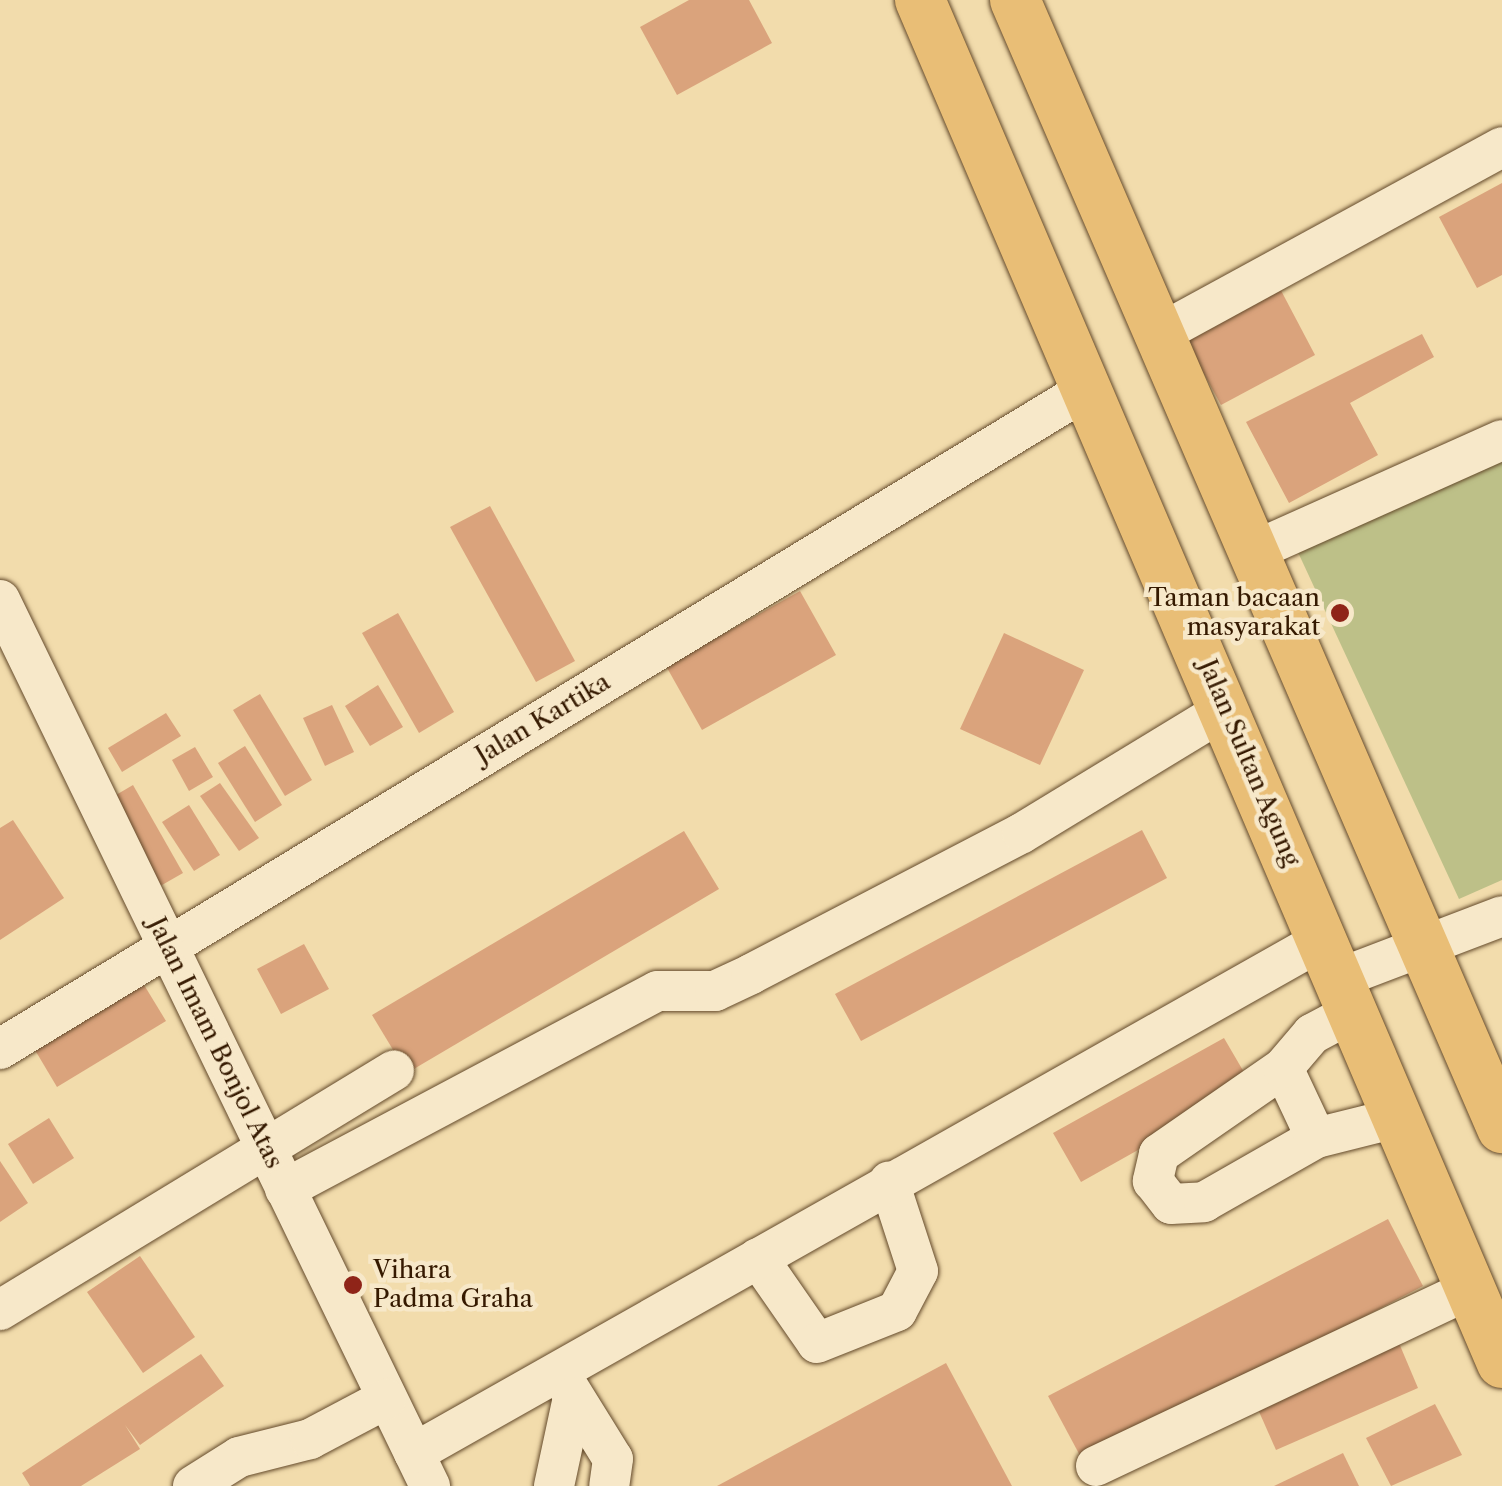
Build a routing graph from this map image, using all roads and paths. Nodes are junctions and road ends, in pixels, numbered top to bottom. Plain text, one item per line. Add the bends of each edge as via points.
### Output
1 (920, 0) edge
2 (1016, 0) edge
3 (1502, 146) edge
4 (1162, 334) junction
5 (1086, 390) junction
6 (1502, 440) edge
7 (1256, 550) junction
8 (0, 600) edge
9 (1226, 708) junction
10 (1502, 916) edge
11 (1428, 943) junction
12 (168, 946) junction
13 (1339, 976) junction
14 (0, 1048) edge
15 (1283, 1068) junction
16 (394, 1070) dead end
17 (1396, 1118) junction
18 (1502, 1128) edge
19 (1316, 1138) junction
20 (267, 1150) junction
21 (889, 1182) junction
22 (285, 1189) junction
23 (758, 1258) junction
24 (1473, 1288) junction
25 (0, 1310) edge
26 (1502, 1363) edge
27 (566, 1384) junction
28 (386, 1398) junction
29 (1096, 1466) dead end
30 (422, 1470) edge
31 (193, 1486) edge
32 (554, 1486) edge
33 (609, 1486) edge

1 - 5 main road, Jalan Sultan Agung
2 - 4 main road
3 - 4 street
4 - 7 main road
5 - 9 main road, Jalan Sultan Agung
5 - 12 street, Jalan Kartika
6 - 7 street
7 - 11 main road
8 - 12 street, Jalan Imam Bonjol Atas
9 - 13 main road, Jalan Sultan Agung
9 - 22 street via 1022,834 751,974 715,991 658,991
10 - 11 street
11 - 13 street
11 - 18 main road
12 - 14 street, Jalan Kartika
12 - 20 street, Jalan Imam Bonjol Atas
13 - 15 street via 1312,1034
13 - 17 main road, Jalan Sultan Agung
13 - 21 street
15 - 19 street
15 - 19 street via 1159,1154 1153,1180 1171,1204 1186,1207
16 - 20 street
17 - 19 street
17 - 24 main road, Jalan Sultan Agung
20 - 22 street, Jalan Imam Bonjol Atas
20 - 25 street
21 - 23 street
21 - 23 street via 918,1271 897,1311 817,1344
22 - 28 street, Jalan Imam Bonjol Atas
23 - 27 street
24 - 26 main road, Jalan Sultan Agung
24 - 29 street
27 - 30 street
27 - 32 street
27 - 33 street via 613,1460
28 - 30 street, Jalan Imam Bonjol Atas
28 - 31 street via 310,1439 239,1456

